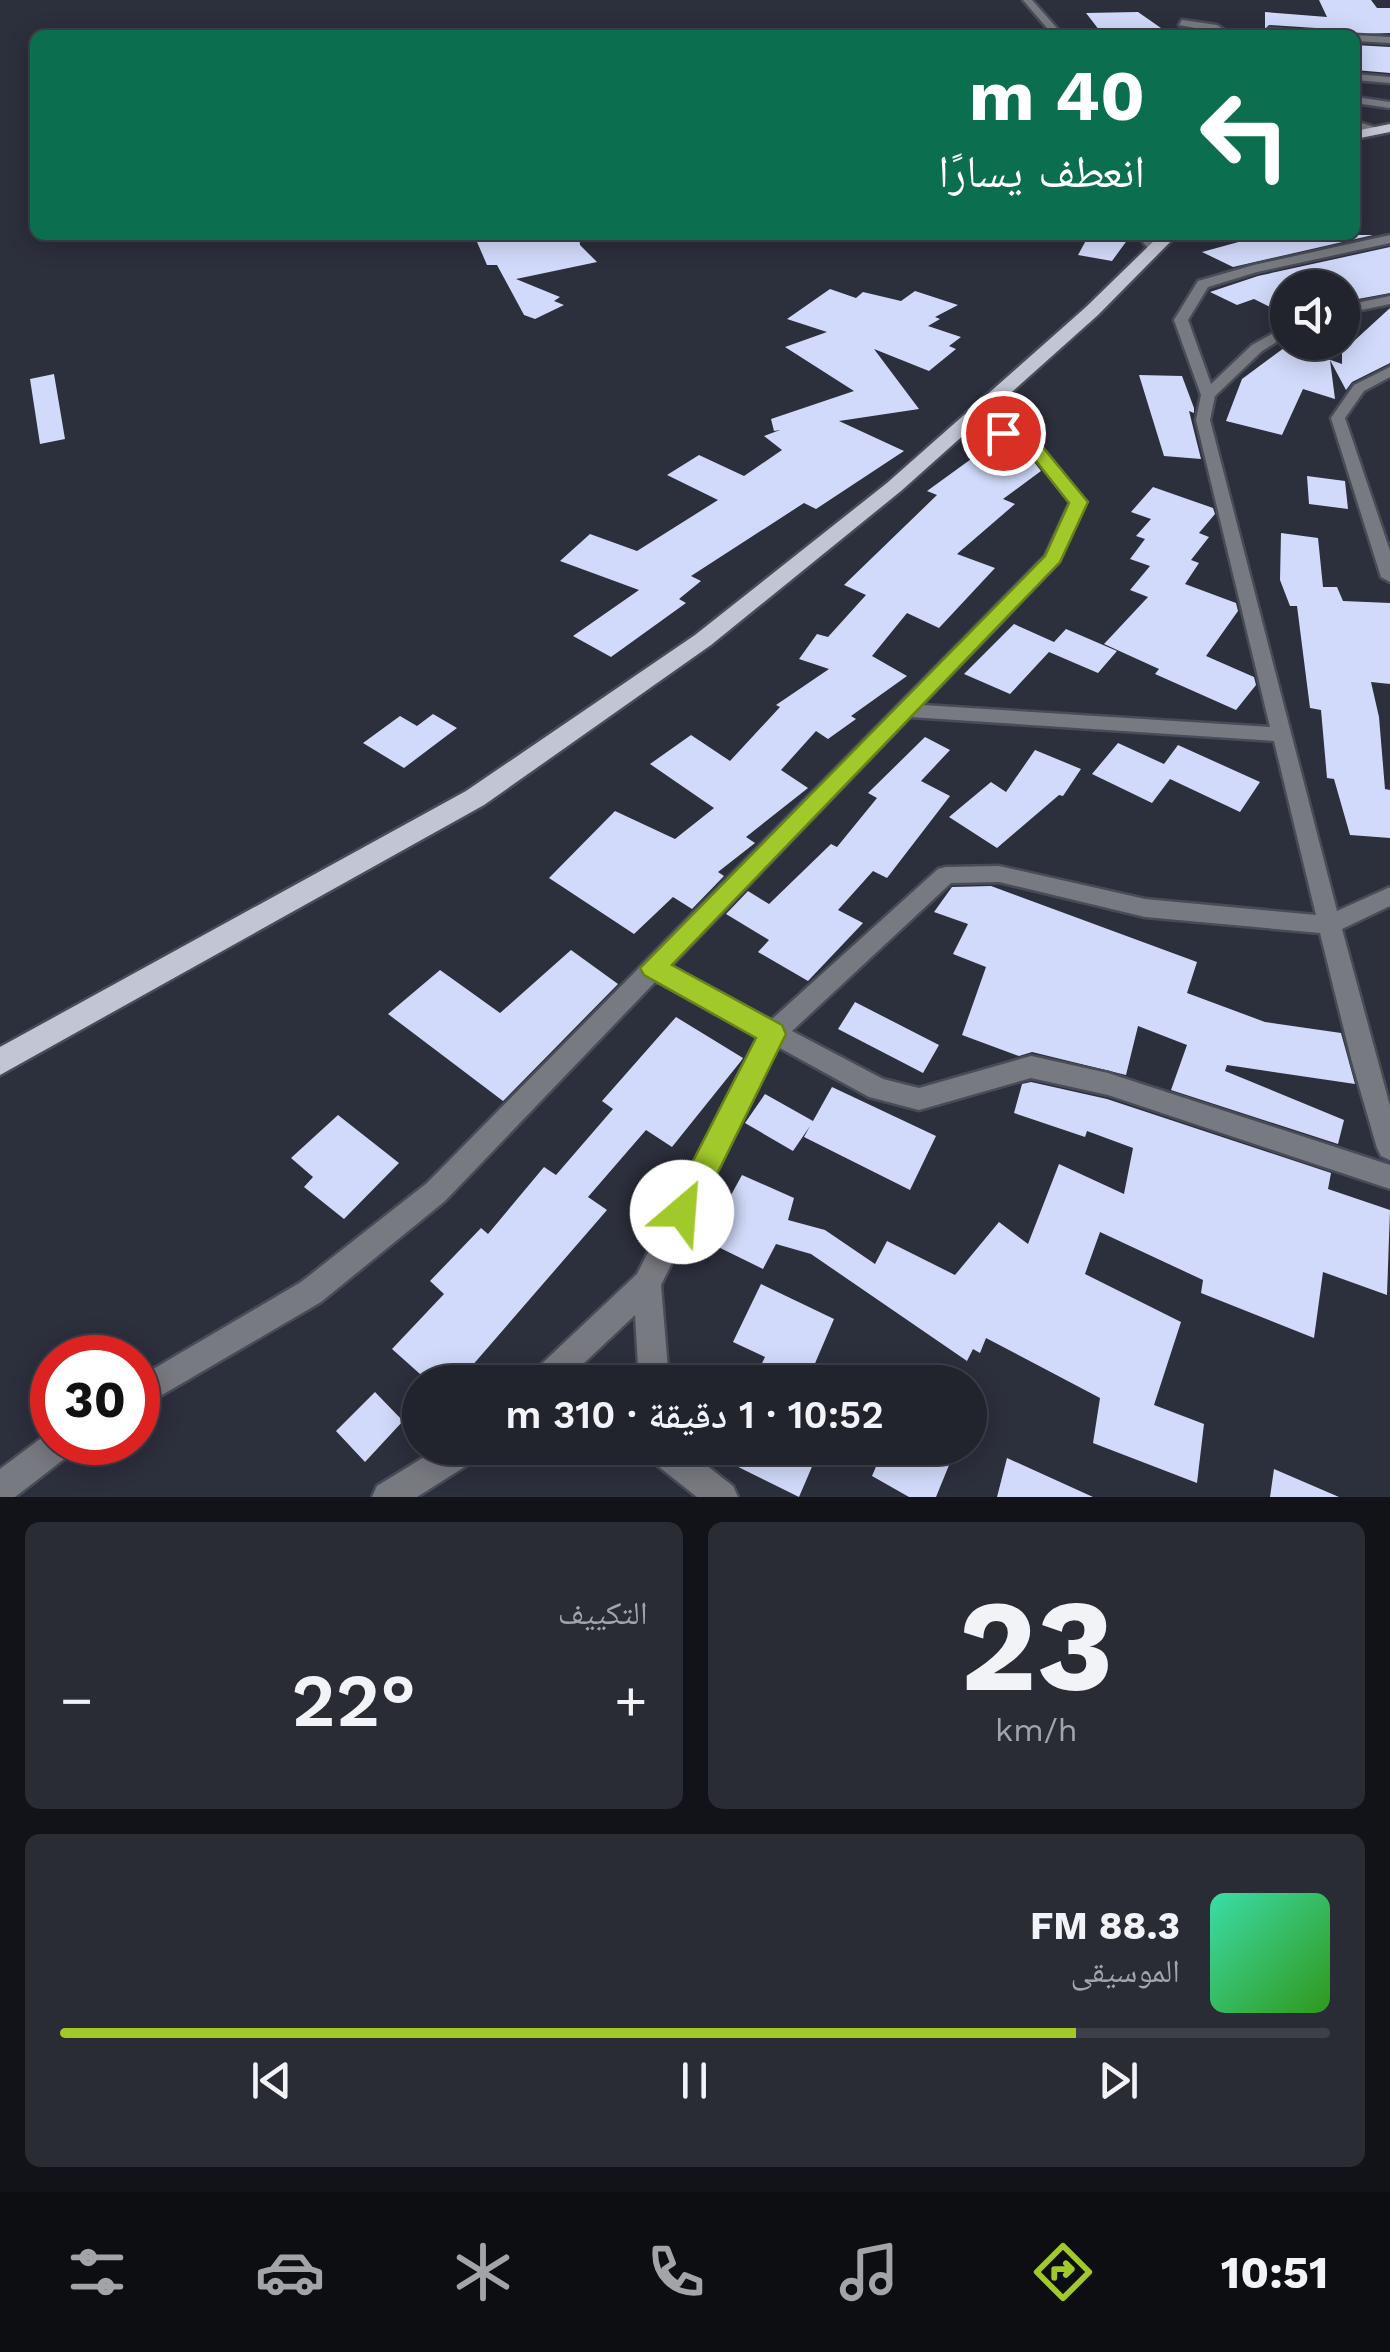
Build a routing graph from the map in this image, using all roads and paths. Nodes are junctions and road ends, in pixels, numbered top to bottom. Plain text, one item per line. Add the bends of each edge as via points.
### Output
1 (1028, 0) edge
2 (1182, 23) dead end
3 (1054, 30) edge
4 (1218, 30) edge
5 (1360, 38) edge
6 (1390, 40) edge
7 (1360, 78) edge
8 (1390, 80) edge
9 (1360, 101) edge
10 (1390, 106) edge
11 (1390, 239) edge
12 (1156, 240) edge
13 (1390, 300) edge
14 (1360, 306) edge
15 (1270, 340) edge
16 (1390, 371) edge
17 (1208, 395) junction
18 (972, 417) junction
19 (1390, 577) edge
20 (903, 710) junction
21 (1282, 735) junction
22 (1390, 896) edge
23 (1329, 926) junction
24 (654, 968) junction
25 (772, 1034) junction
26 (0, 1062) edge
27 (1390, 1148) edge
28 (1390, 1176) edge
29 (647, 1284) junction
30 (561, 1365) edge
31 (653, 1365) edge
32 (160, 1381) edge
33 (30, 1465) edge
34 (439, 1465) edge
35 (682, 1465) edge
36 (0, 1488) edge
37 (388, 1497) edge
38 (722, 1497) edge

1 - 3 street
2 - 4 street
5 - 6 street
7 - 8 street
9 - 10 street
11 - 17 street via 1203,284 1181,320
12 - 18 main road via 1092,311
13 - 14 street
15 - 17 street
16 - 19 street via 1359,388 1338,418
17 - 21 street via 1204,420
18 - 20 street via 1035,448 1078,502 1053,558
18 - 26 main road via 702,640 475,798
20 - 21 street
20 - 24 street
21 - 23 street
22 - 23 street
23 - 25 street via 1144,908 999,874 946,874
23 - 27 street
24 - 25 street
24 - 32 street via 436,1192 311,1292
25 - 28 street via 878,1088 919,1099 1031,1066 1108,1084
25 - 29 street
29 - 30 street
29 - 31 street
33 - 36 street
34 - 37 street
35 - 38 street

